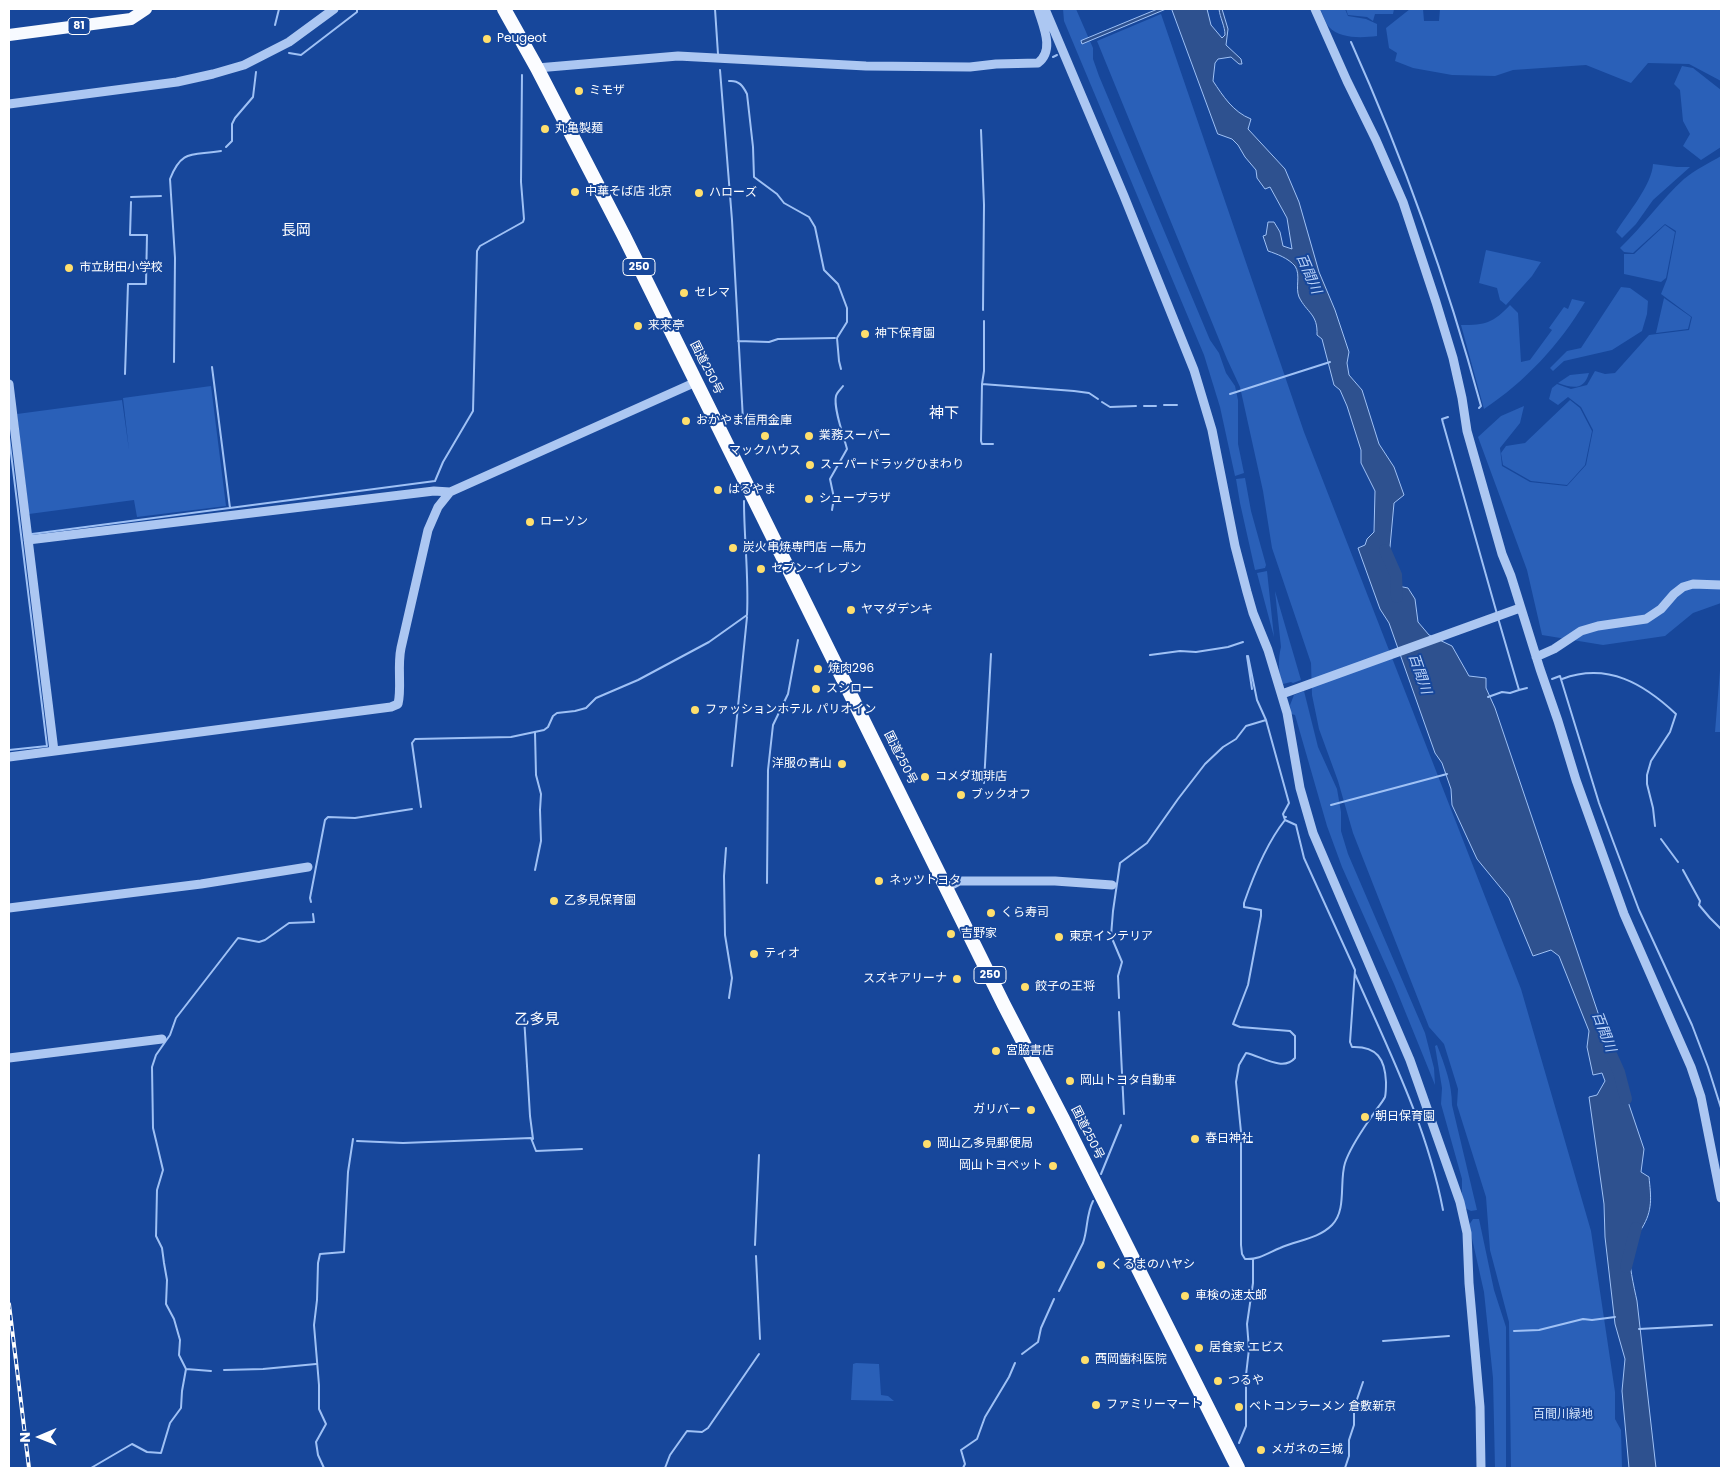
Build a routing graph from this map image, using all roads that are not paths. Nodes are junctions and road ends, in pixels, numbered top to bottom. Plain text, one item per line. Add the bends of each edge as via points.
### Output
1 (146, 9) edge
2 (334, 9) edge
3 (504, 9) edge
4 (1038, 9) edge
5 (1045, 9) edge
6 (1315, 9) edge
7 (9, 35) edge
8 (537, 68) junction
9 (9, 104) edge
10 (696, 382) junction
11 (9, 384) edge
12 (450, 492) junction
13 (28, 540) junction
14 (1721, 585) edge
15 (1520, 608) junction
16 (1536, 657) junction
17 (1282, 694) junction
18 (54, 751) junction
19 (9, 756) edge
20 (308, 867) dead end
21 (1112, 885) dead end
22 (948, 887) junction
23 (9, 908) edge
24 (162, 1039) dead end
25 (9, 1058) edge
26 (1721, 1198) edge
27 (1238, 1468) edge
28 (1481, 1468) edge

1 - 7 main road, 81 via 131,18
2 - 9 street via 289,42 244,65 176,82
3 - 8 highway, 国道250号 / 250
4 - 8 street via 1047,50 1038,63 970,67 866,66 678,56
5 - 17 street via 1194,370 1212,430 1247,592
6 - 15 street via 1403,202 1453,358 1467,430
8 - 10 highway, 国道250号 / 250
10 - 12 street
10 - 22 highway, 国道250号 / 250
11 - 13 street
12 - 13 street via 434,490
12 - 18 street via 438,507 428,530 400,648 398,704
13 - 18 street
14 - 16 street via 1683,587 1646,619 1581,631
15 - 16 street
15 - 17 street
16 - 26 street via 1621,906 1691,1067 1701,1097
17 - 28 street via 1300,788 1313,833 1410,1060 1460,1202 1467,1233 1468,1283 1480,1407
18 - 19 street
20 - 23 street
21 - 22 street via 1055,881 959,881
22 - 27 highway, 国道250号 / 250 via 1004,1005
24 - 25 street

